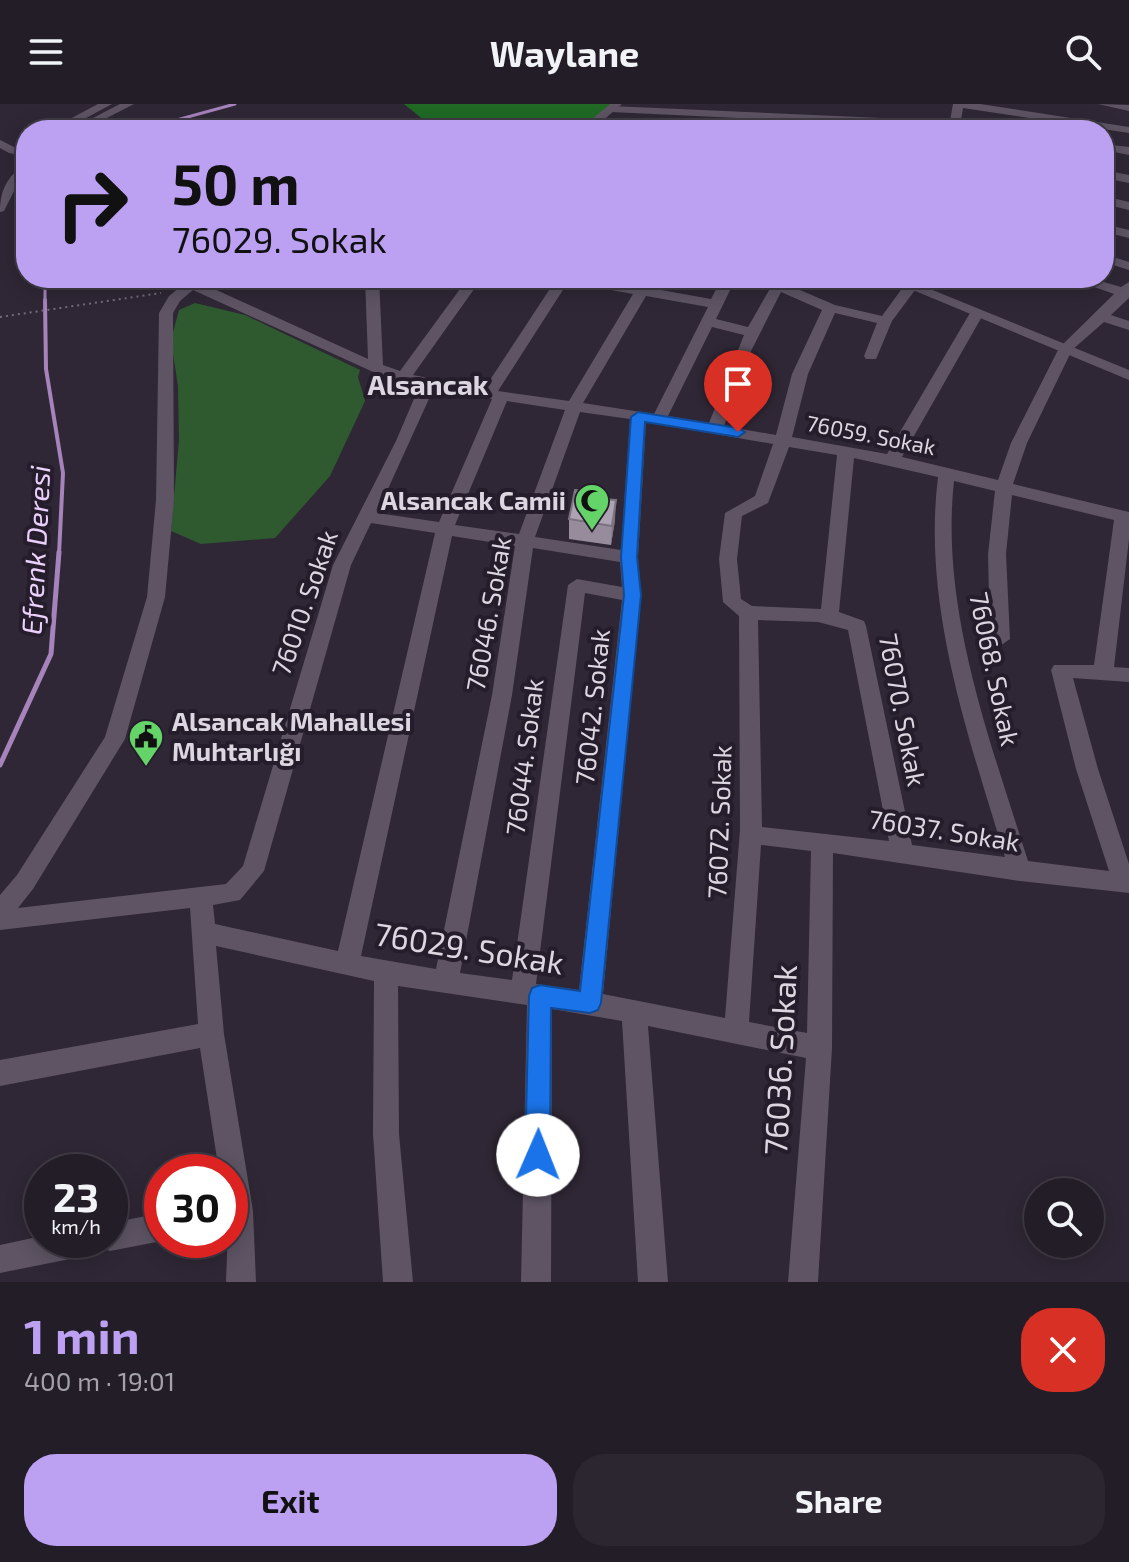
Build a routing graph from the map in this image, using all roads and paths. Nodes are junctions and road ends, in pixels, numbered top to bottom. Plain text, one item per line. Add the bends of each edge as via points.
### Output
1 (107, 104) edge
2 (129, 104) edge
3 (895, 104) edge
4 (1103, 104) edge
5 (614, 106) edge
6 (692, 108) edge
7 (1129, 108) edge
8 (733, 109) edge
9 (776, 110) edge
10 (812, 113) edge
11 (75, 120) edge
12 (97, 120) edge
13 (596, 120) edge
14 (848, 120) edge
15 (896, 120) edge
16 (954, 120) edge
17 (1063, 120) edge
18 (16, 164) edge
19 (16, 179) edge
20 (0, 182) edge
21 (0, 208) edge
22 (187, 288) edge
23 (210, 288) edge
24 (372, 288) edge
25 (468, 288) edge
26 (558, 288) edge
27 (643, 288) edge
28 (659, 288) edge
29 (723, 288) edge
30 (777, 288) edge
31 (792, 288) edge
32 (910, 288) edge
33 (916, 288) edge
34 (1127, 291) edge
35 (141, 298) dead end
36 (714, 304) junction
37 (830, 308) junction
38 (977, 313) junction
39 (0, 317) edge
40 (1102, 317) junction
41 (706, 321) junction
42 (885, 321) junction
43 (1129, 326) edge
44 (751, 332) junction
45 (1066, 348) junction
46 (871, 356) dead end
47 (376, 368) junction
48 (1129, 375) edge
49 (403, 378) junction
50 (428, 385) junction
51 (494, 395) junction
52 (574, 406) junction
53 (648, 418) junction
54 (715, 428) junction
55 (783, 440) junction
56 (846, 452) junction
57 (892, 460) junction
58 (947, 473) junction
59 (1004, 486) junction
60 (366, 517) junction
61 (1126, 518) edge
62 (445, 529) junction
63 (525, 541) junction
64 (629, 557) junction
65 (632, 595) junction
66 (748, 613) junction
67 (829, 617) junction
68 (1000, 639) dead end
69 (1103, 672) junction
70 (1129, 675) edge
71 (750, 835) junction
72 (822, 841) junction
73 (902, 852) junction
74 (1020, 871) junction
75 (1127, 883) edge
76 (201, 898) junction
77 (0, 912) edge
78 (0, 920) edge
79 (203, 932) junction
80 (347, 964) junction
81 (386, 973) junction
82 (446, 982) junction
83 (531, 994) junction
84 (590, 1003) junction
85 (634, 1012) junction
86 (736, 1032) junction
87 (211, 1034) junction
88 (819, 1048) junction
89 (0, 1073) edge
90 (227, 1154) edge
91 (24, 1254) edge
92 (239, 1258) edge
93 (0, 1259) edge
94 (241, 1282) edge
95 (398, 1282) edge
96 (536, 1282) edge
97 (653, 1282) edge
98 (803, 1282) edge

1 - 11 street
2 - 12 street
3 - 15 street
4 - 7 street
5 - 6 street via 670,117
5 - 13 street
6 - 8 street
8 - 9 street
9 - 10 street
10 - 14 street
16 - 17 street via 958,104
18 - 20 street
19 - 21 street
22 - 77 street via 166,313 165,500 156,597 115,739 25,882
23 - 47 street, 76059. Sokak
24 - 47 street
25 - 49 street
26 - 51 street
27 - 52 street, 76046. Sokak
28 - 36 street
29 - 36 street
30 - 44 street
31 - 37 street
32 - 42 street
33 - 38 street
34 - 40 street
35 - 39 path
36 - 41 street
37 - 42 street
37 - 55 street via 800,374
38 - 45 street
38 - 57 street
40 - 43 street
40 - 45 street
41 - 44 street
41 - 53 street
42 - 46 street
44 - 54 street
45 - 48 street
45 - 59 street
47 - 49 street, 76059. Sokak
49 - 50 street, 76059. Sokak
50 - 51 street, 76059. Sokak
50 - 60 street, 76010. Sokak
51 - 52 street, 76059. Sokak
51 - 62 street
52 - 53 street, 76059. Sokak
52 - 63 street, 76046. Sokak
53 - 54 street, 76059. Sokak
53 - 64 street, 76042. Sokak
54 - 55 street, 76059. Sokak
55 - 56 street, 76059. Sokak
55 - 66 street via 762,499 734,513 728,559 732,602
56 - 57 street, 76059. Sokak
56 - 67 street
57 - 58 street, 76059. Sokak
58 - 59 street, 76059. Sokak
58 - 74 street, 76068. Sokak via 942,527 954,627 982,746
59 - 61 street, 76059. Sokak
59 - 68 street via 997,554
60 - 62 street
60 - 76 street, 76010. Sokak via 342,565 253,871 232,893
61 - 69 street
62 - 63 street
62 - 80 street
63 - 64 street
63 - 82 street, 76046. Sokak via 502,695
64 - 65 street, 76042. Sokak
65 - 83 street, 76044. Sokak via 577,585
65 - 84 street, 76042. Sokak
66 - 67 street
66 - 71 street, 76072. Sokak
67 - 73 street, 76070. Sokak via 857,626
69 - 70 street
69 - 75 street via 1061,670 1087,769
71 - 72 street, 76037. Sokak
71 - 86 street, 76072. Sokak
72 - 73 street, 76037. Sokak
72 - 88 street, 76036. Sokak
73 - 74 street, 76037. Sokak
74 - 75 street, 76037. Sokak
76 - 78 street, 76010. Sokak
76 - 79 street
79 - 80 street, 76029. Sokak
79 - 87 street
80 - 81 street, 76029. Sokak
81 - 82 street, 76029. Sokak
81 - 95 street via 386,1134
82 - 83 street, 76029. Sokak
83 - 84 street, 76029. Sokak
83 - 96 street
84 - 85 street, 76029. Sokak
85 - 86 street, 76029. Sokak
85 - 97 street
86 - 88 street, 76029. Sokak
87 - 89 street
87 - 90 street
88 - 98 street, 76036. Sokak
91 - 93 street
92 - 94 street

